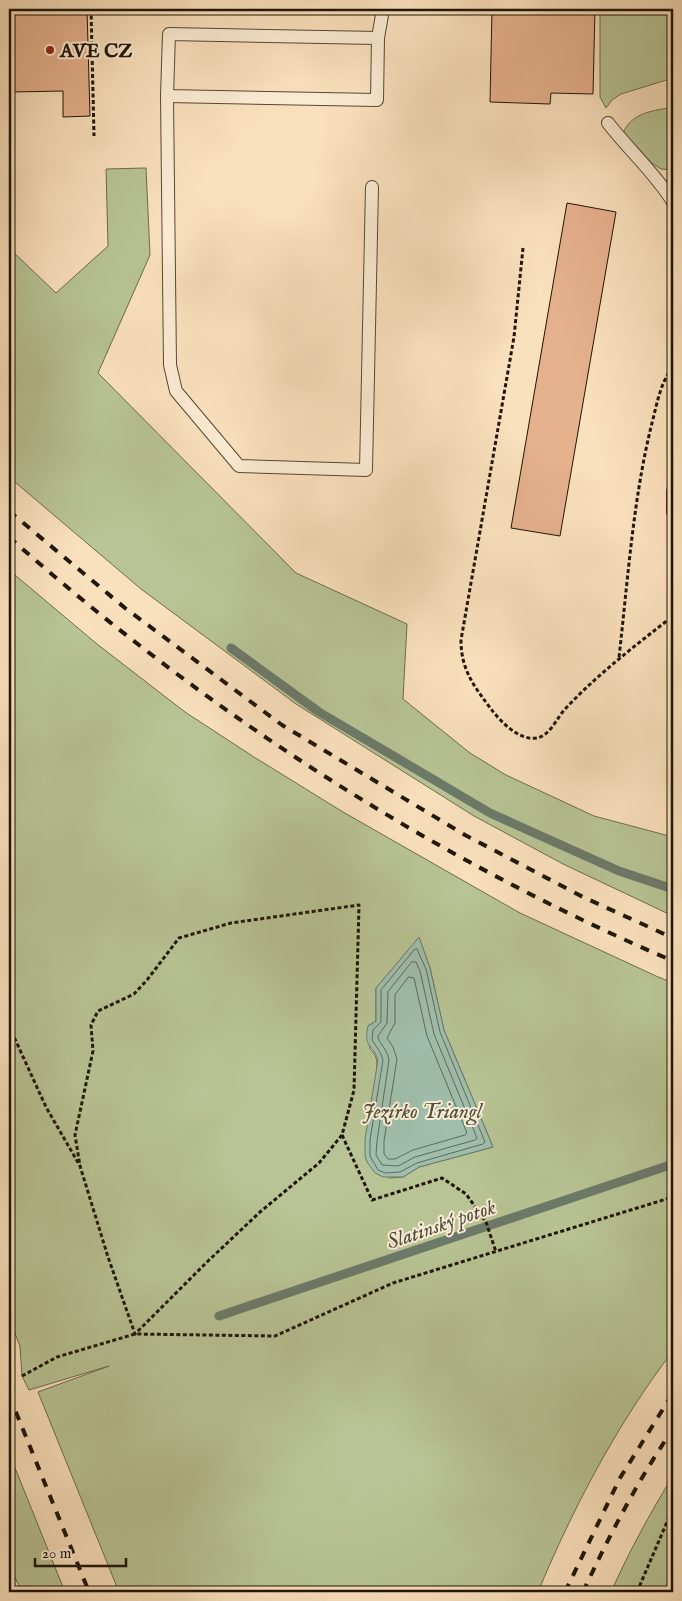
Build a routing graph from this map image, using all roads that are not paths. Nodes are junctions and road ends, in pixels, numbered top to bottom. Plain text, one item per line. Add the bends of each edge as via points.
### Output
1 (383, 9) edge
2 (378, 38) junction
3 (168, 96) junction
4 (608, 123) dead end
5 (372, 187) dead end
6 (673, 202) edge
7 (673, 492) edge
8 (673, 512) edge

1 - 2 lane
2 - 3 lane via 377,100
2 - 3 lane via 169,34
3 - 5 lane via 170,365 176,390 239,466 366,470
4 - 6 lane via 660,181
7 - 8 lane

